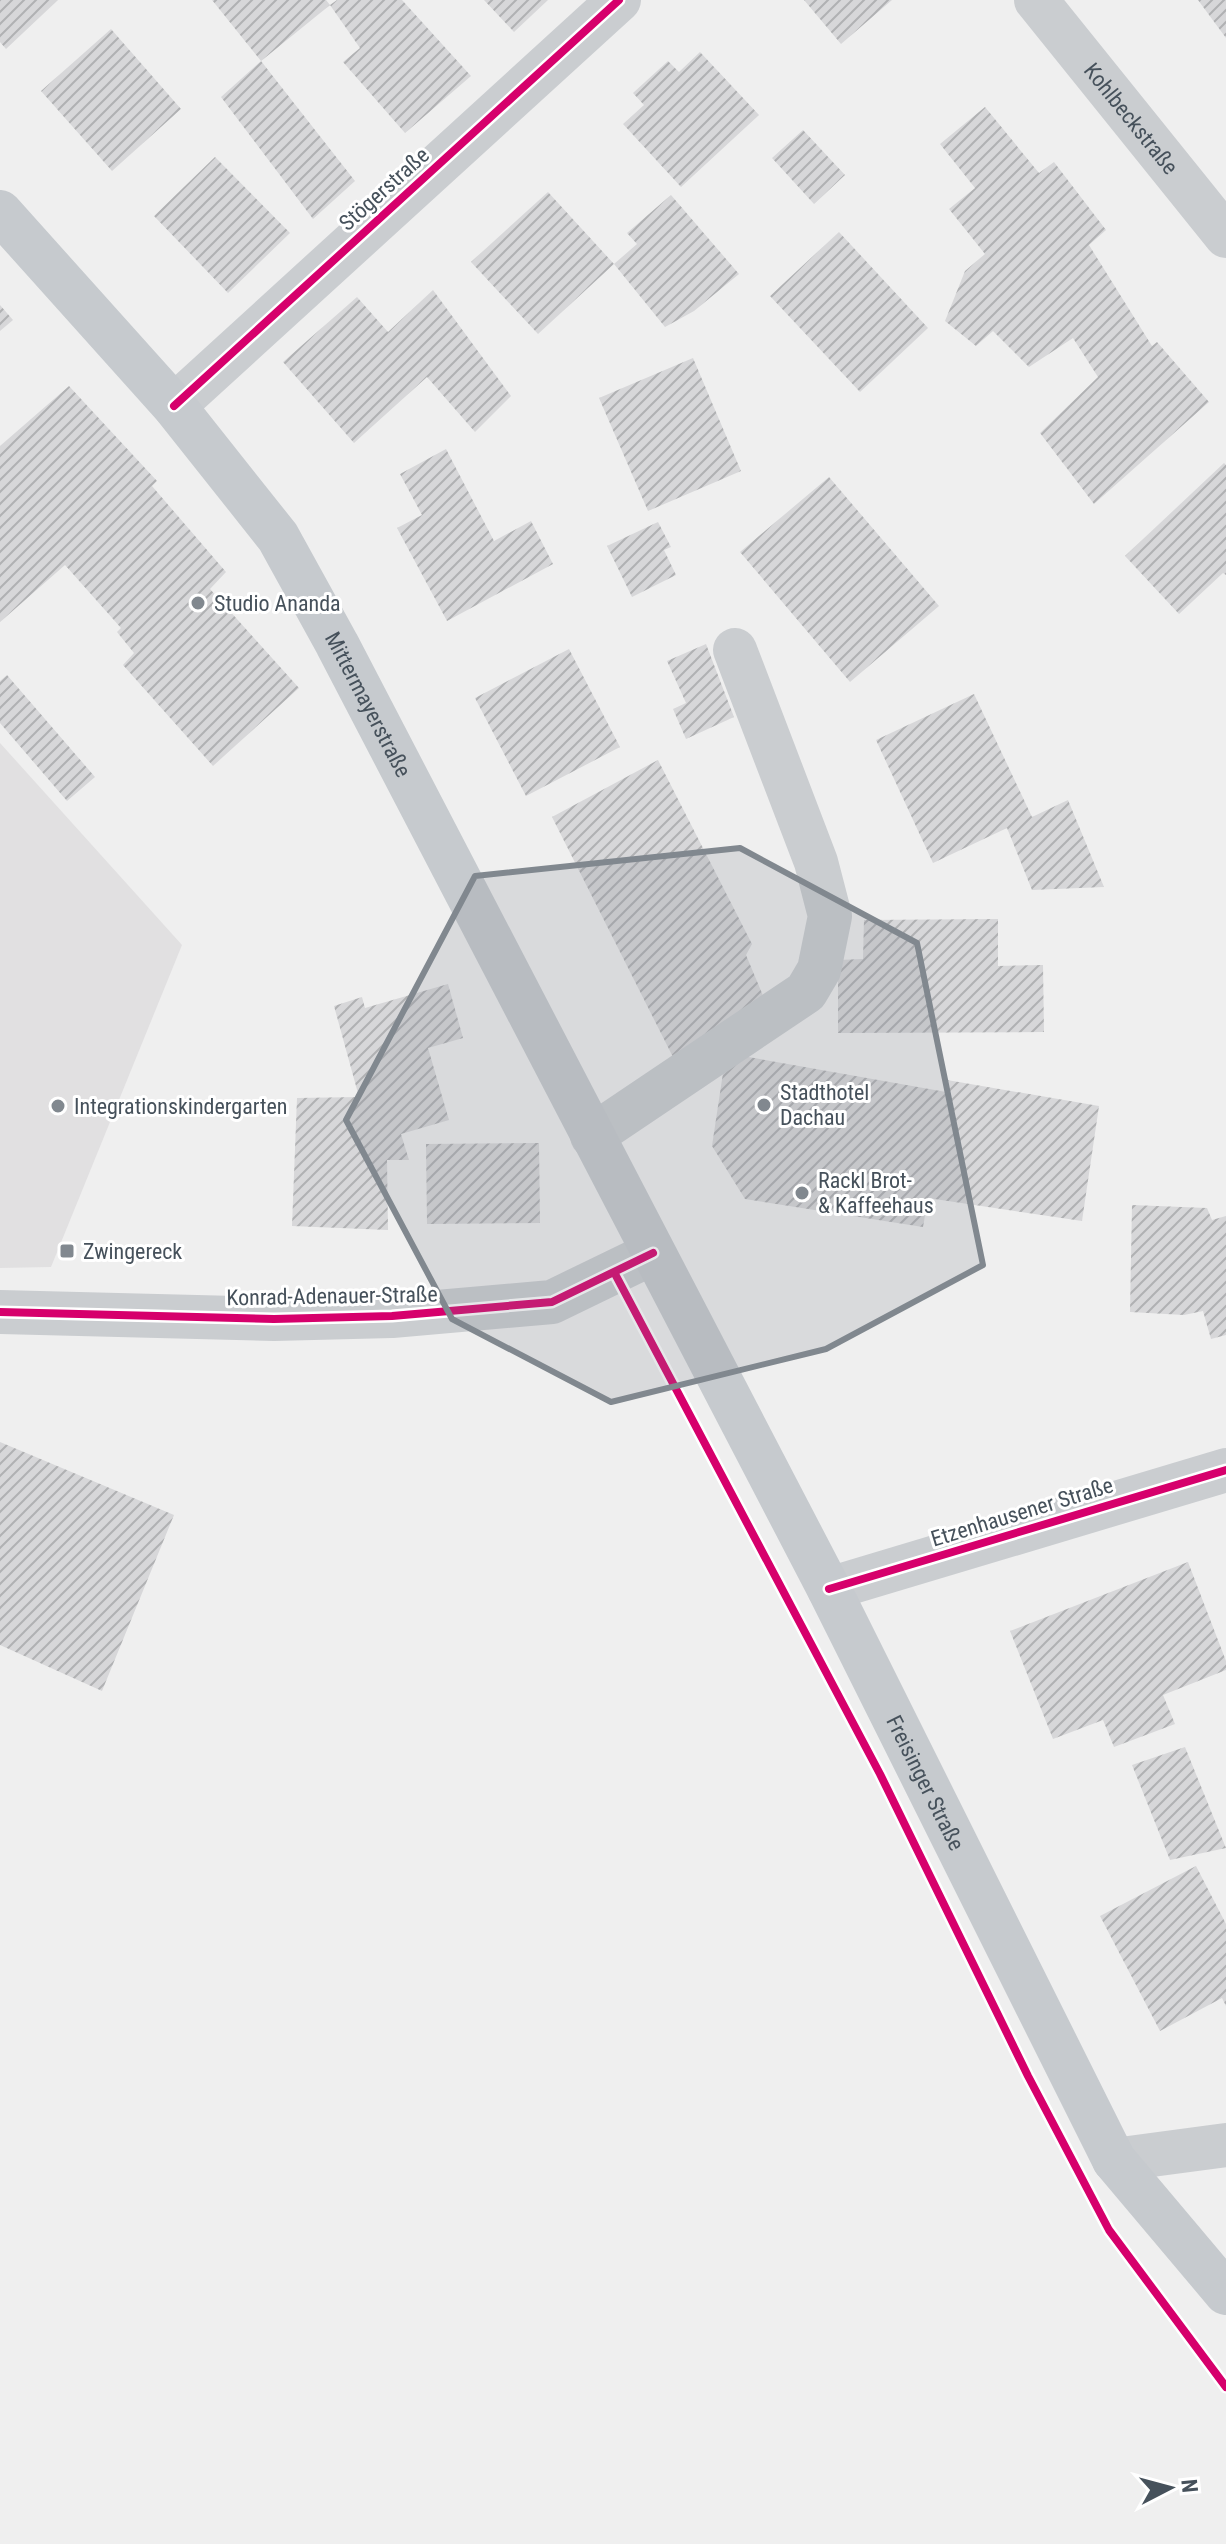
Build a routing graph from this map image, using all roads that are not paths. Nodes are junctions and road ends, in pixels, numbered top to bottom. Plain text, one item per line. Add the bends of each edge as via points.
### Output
1 (619, 0) edge
2 (1036, 0) edge
3 (0, 212) edge
4 (1226, 236) edge
5 (174, 406) junction
6 (735, 650) dead end
7 (592, 1136) junction
8 (653, 1253) junction
9 (0, 1312) edge
10 (1226, 1470) edge
11 (829, 1589) junction
12 (1226, 2145) edge
13 (1114, 2160) junction
14 (1226, 2293) edge

1 - 5 street, Stögerstraße
2 - 4 street, Kohlbeckstraße
3 - 5 main road, Mittermayerstraße
5 - 7 main road, Mittermayerstraße via 278,537
6 - 7 street via 816,862 830,916 819,970 806,992
7 - 8 main road, Mittermayerstraße
8 - 9 street, Konrad-Adenauer-Straße via 552,1302 537,1304 274,1319
8 - 11 main road, Freisinger Straße
10 - 11 street, Etzenhausener Straße
11 - 13 main road, Freisinger Straße
12 - 13 street
13 - 14 main road, Freisinger Straße

